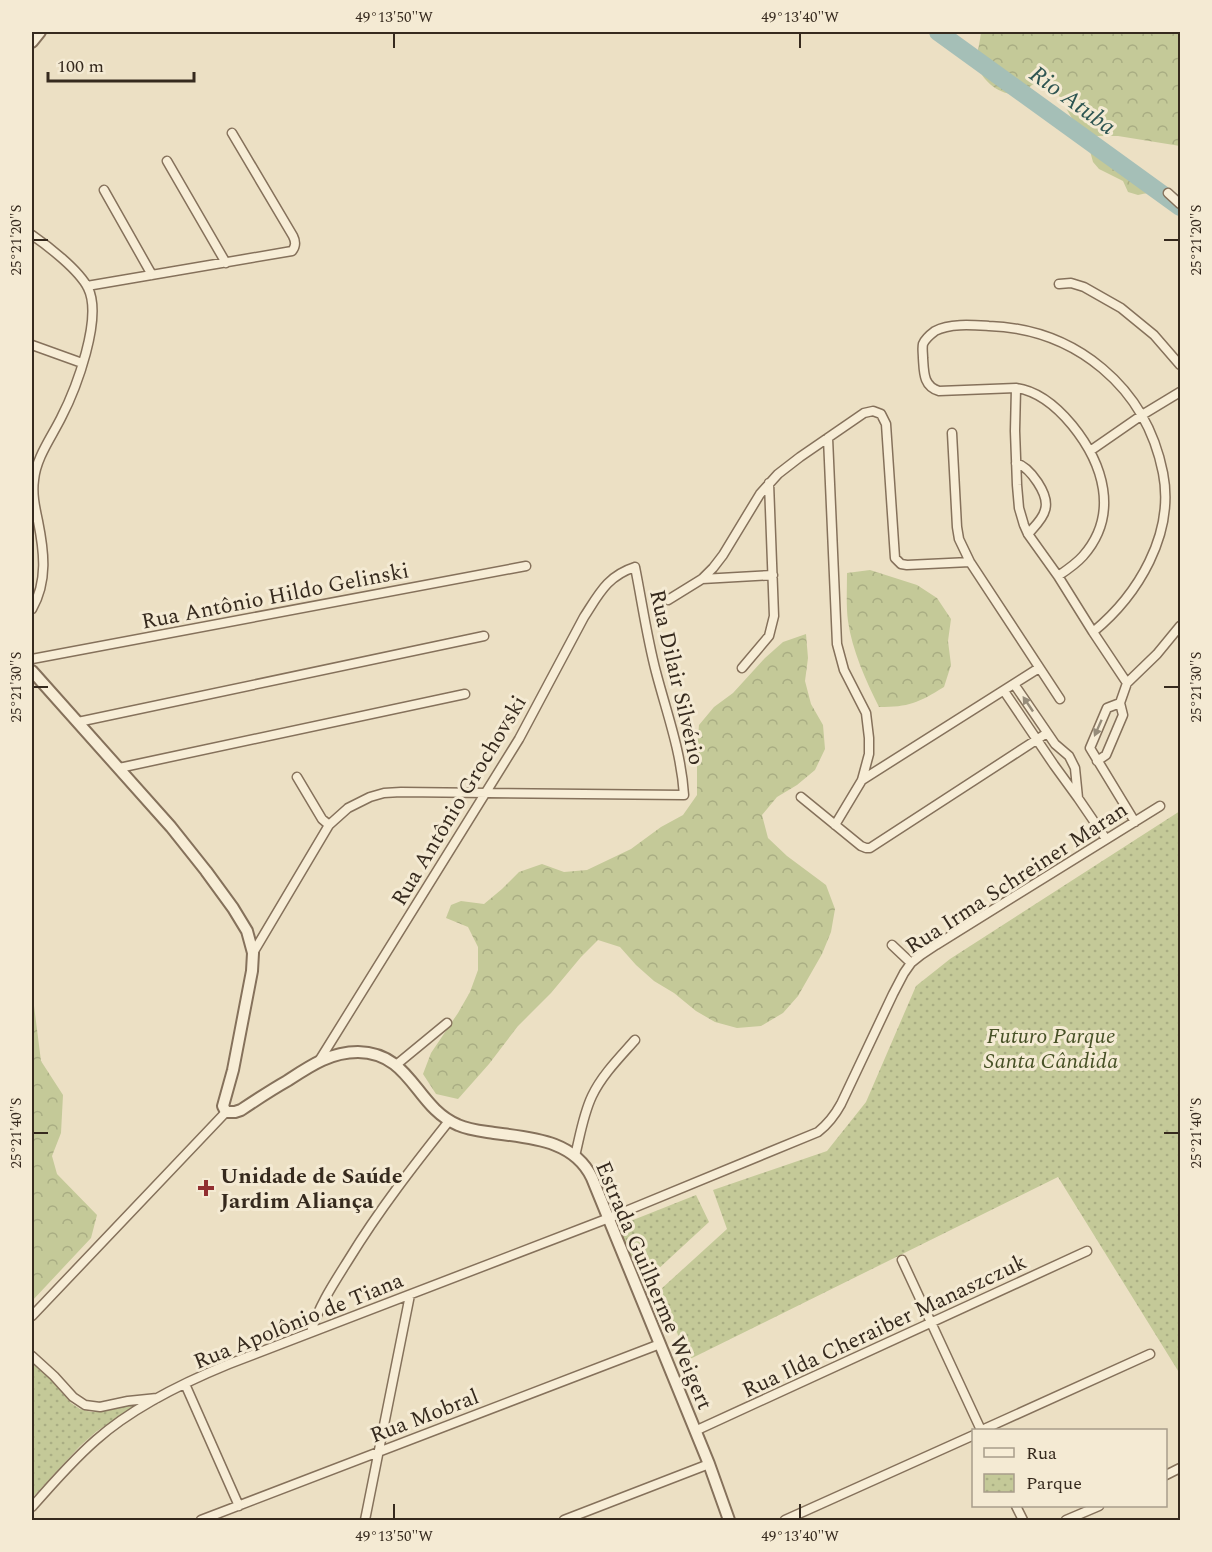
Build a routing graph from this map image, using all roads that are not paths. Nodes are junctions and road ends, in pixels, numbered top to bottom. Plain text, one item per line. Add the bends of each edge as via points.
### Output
1 (40, 32) edge
2 (32, 42) edge
3 (232, 133) dead end
4 (167, 161) dead end
5 (104, 190) dead end
6 (1168, 193) dead end
7 (1180, 204) edge
8 (32, 235) edge
9 (226, 262) junction
10 (153, 275) junction
11 (1059, 284) dead end
12 (87, 285) junction
13 (32, 345) edge
14 (82, 363) junction
15 (1180, 366) edge
16 (1016, 388) junction
17 (1180, 392) edge
18 (1142, 415) junction
19 (952, 433) dead end
20 (828, 438) junction
21 (1090, 451) junction
22 (1016, 463) junction
23 (769, 483) junction
24 (1028, 534) junction
25 (970, 562) junction
26 (526, 566) dead end
27 (635, 567) joint
28 (773, 575) junction
29 (1058, 576) junction
30 (702, 579) junction
31 (668, 600) dead end
32 (32, 609) edge
33 (1180, 626) edge
34 (1093, 632) junction
35 (484, 636) dead end
36 (32, 659) edge
37 (742, 668) dead end
38 (1039, 668) junction
39 (32, 671) edge
40 (1127, 683) junction
41 (1014, 684) junction
42 (1004, 691) junction
43 (465, 694) dead end
44 (1059, 699) dead end
45 (1120, 703) junction
46 (78, 722) junction
47 (1047, 733) junction
48 (1037, 740) junction
49 (1097, 761) junction
50 (1072, 762) junction
51 (119, 768) junction
52 (1057, 770) junction
53 (297, 777) dead end
54 (862, 780) junction
55 (485, 792) junction
56 (801, 797) dead end
57 (1078, 798) junction
58 (1160, 806) dead end
59 (1135, 822) junction
60 (329, 825) junction
61 (835, 825) junction
62 (1106, 839) junction
63 (892, 945) dead end
64 (253, 953) junction
65 (911, 963) junction
66 (447, 1023) dead end
67 (635, 1040) dead end
68 (319, 1060) junction
69 (396, 1065) junction
70 (226, 1112) junction
71 (449, 1121) junction
72 (575, 1156) junction
73 (609, 1218) junction
74 (1087, 1251) dead end
75 (902, 1260) dead end
76 (410, 1295) junction
77 (32, 1316) edge
78 (931, 1323) junction
79 (311, 1332) junction
80 (660, 1344) junction
81 (1150, 1354) dead end
82 (32, 1356) edge
83 (185, 1384) junction
84 (159, 1398) junction
85 (981, 1429) edge
86 (986, 1429) edge
87 (695, 1431) junction
88 (972, 1436) edge
89 (378, 1452) junction
90 (709, 1464) junction
91 (239, 1506) junction
92 (32, 1507) edge
93 (1016, 1507) edge
94 (1097, 1507) edge
95 (590, 1510) junction
96 (201, 1521) edge
97 (365, 1521) edge
98 (564, 1521) edge
99 (594, 1521) edge
100 (729, 1521) edge
101 (785, 1521) edge
102 (1023, 1521) edge
103 (1066, 1521) edge

1 - 2 street
3 - 9 street via 296,241 288,253
4 - 9 street
5 - 10 street
6 - 7 street
8 - 12 street
9 - 10 street
10 - 12 street
11 - 15 street via 1084,287 1121,308 1154,335
12 - 14 street via 93,317
13 - 14 street
14 - 32 street via 33,482 44,562 42,585
16 - 18 street via 936,390 924,376 923,345 937,330 955,327 993,326 1044,335 1074,348 1100,366
16 - 21 street via 1049,402
16 - 22 street
17 - 18 street
18 - 21 street
18 - 34 street via 1156,445 1164,477 1162,523 1140,579 1114,613
19 - 25 street via 957,527
20 - 23 street
20 - 25 street via 864,413 881,414 887,432 895,558 907,565
20 - 54 street via 837,644 868,723 869,754
21 - 29 street via 1102,481 1102,519 1090,547
22 - 24 street via 1019,508
22 - 24 street via 1027,469 1046,498 1044,513
23 - 28 street
23 - 30 street via 723,555
24 - 29 street
25 - 38 street
26 - 36 street, Rua Antônio Hildo Gelinski
27 - 55 street, Rua Antônio Grochovski via 614,576 596,598
27 - 55 street, Rua Dilair Silvério via 654,665 681,766 684,795
28 - 30 street
28 - 37 street via 769,636
29 - 34 street
30 - 31 street
33 - 40 street
34 - 40 street
35 - 46 street
38 - 41 street
38 - 44 street
39 - 46 street
40 - 45 street
41 - 42 street
47 -> 41 street
42 - 48 street
42 - 54 street
43 - 51 street
45 - 49 street via 1123,715 1106,755
45 -> 49 street via 1107,708 1090,748
46 - 51 street
47 - 48 street
47 - 50 street
48 - 52 street
48 - 61 street via 874,846 861,846
49 - 59 street
50 - 52 street
50 - 57 street
51 - 64 street via 182,840 226,899 247,931
52 - 57 street
53 - 60 street
54 - 61 street
55 - 60 street via 384,793 360,801
55 - 68 street, Rua Antônio Grochovski
56 - 61 street
57 - 62 street
58 - 59 street, Rua Irma Schreiner Maran
59 - 62 street, Rua Irma Schreiner Maran
60 - 64 street
62 - 65 street, Rua Irma Schreiner Maran
63 - 65 street
64 - 70 street via 250,988 223,1106
65 - 73 street, Rua Irma Schreiner Maran via 827,1125 808,1137
66 - 69 street
67 - 72 street via 591,1097
68 - 69 street, Estrada Guilherme Weigert via 357,1052 380,1056
68 - 70 street, Estrada Guilherme Weigert via 241,1110
69 - 71 street, Estrada Guilherme Weigert
70 - 77 street
71 - 72 street, Estrada Guilherme Weigert via 476,1130 538,1140
71 - 79 street via 402,1180 356,1248 321,1305
72 - 73 street, Estrada Guilherme Weigert via 589,1171
73 - 76 street, Rua Apolônio de Tiana
73 - 80 street, Estrada Guilherme Weigert
74 - 78 street, Rua Ilda Cheraiber Manaszczuk
75 - 78 street
76 - 79 street, Rua Apolônio de Tiana
76 - 89 street
78 - 85 street
78 - 87 street, Rua Ilda Cheraiber Manaszczuk
79 - 83 street, Rua Apolônio de Tiana
80 - 87 street, Estrada Guilherme Weigert
80 - 89 street, Rua Mobral
81 - 86 street
82 - 84 street via 85,1405 100,1407
83 - 84 street, Rua Apolônio de Tiana
83 - 91 street
84 - 92 street, Rua Apolônio de Tiana via 97,1439
87 - 90 street, Estrada Guilherme Weigert
88 - 101 street
89 - 91 street, Rua Mobral
89 - 97 street
90 - 95 street
90 - 100 street, Estrada Guilherme Weigert
91 - 96 street, Rua Mobral
93 - 102 street
94 - 103 street
95 - 98 street
95 - 99 street

